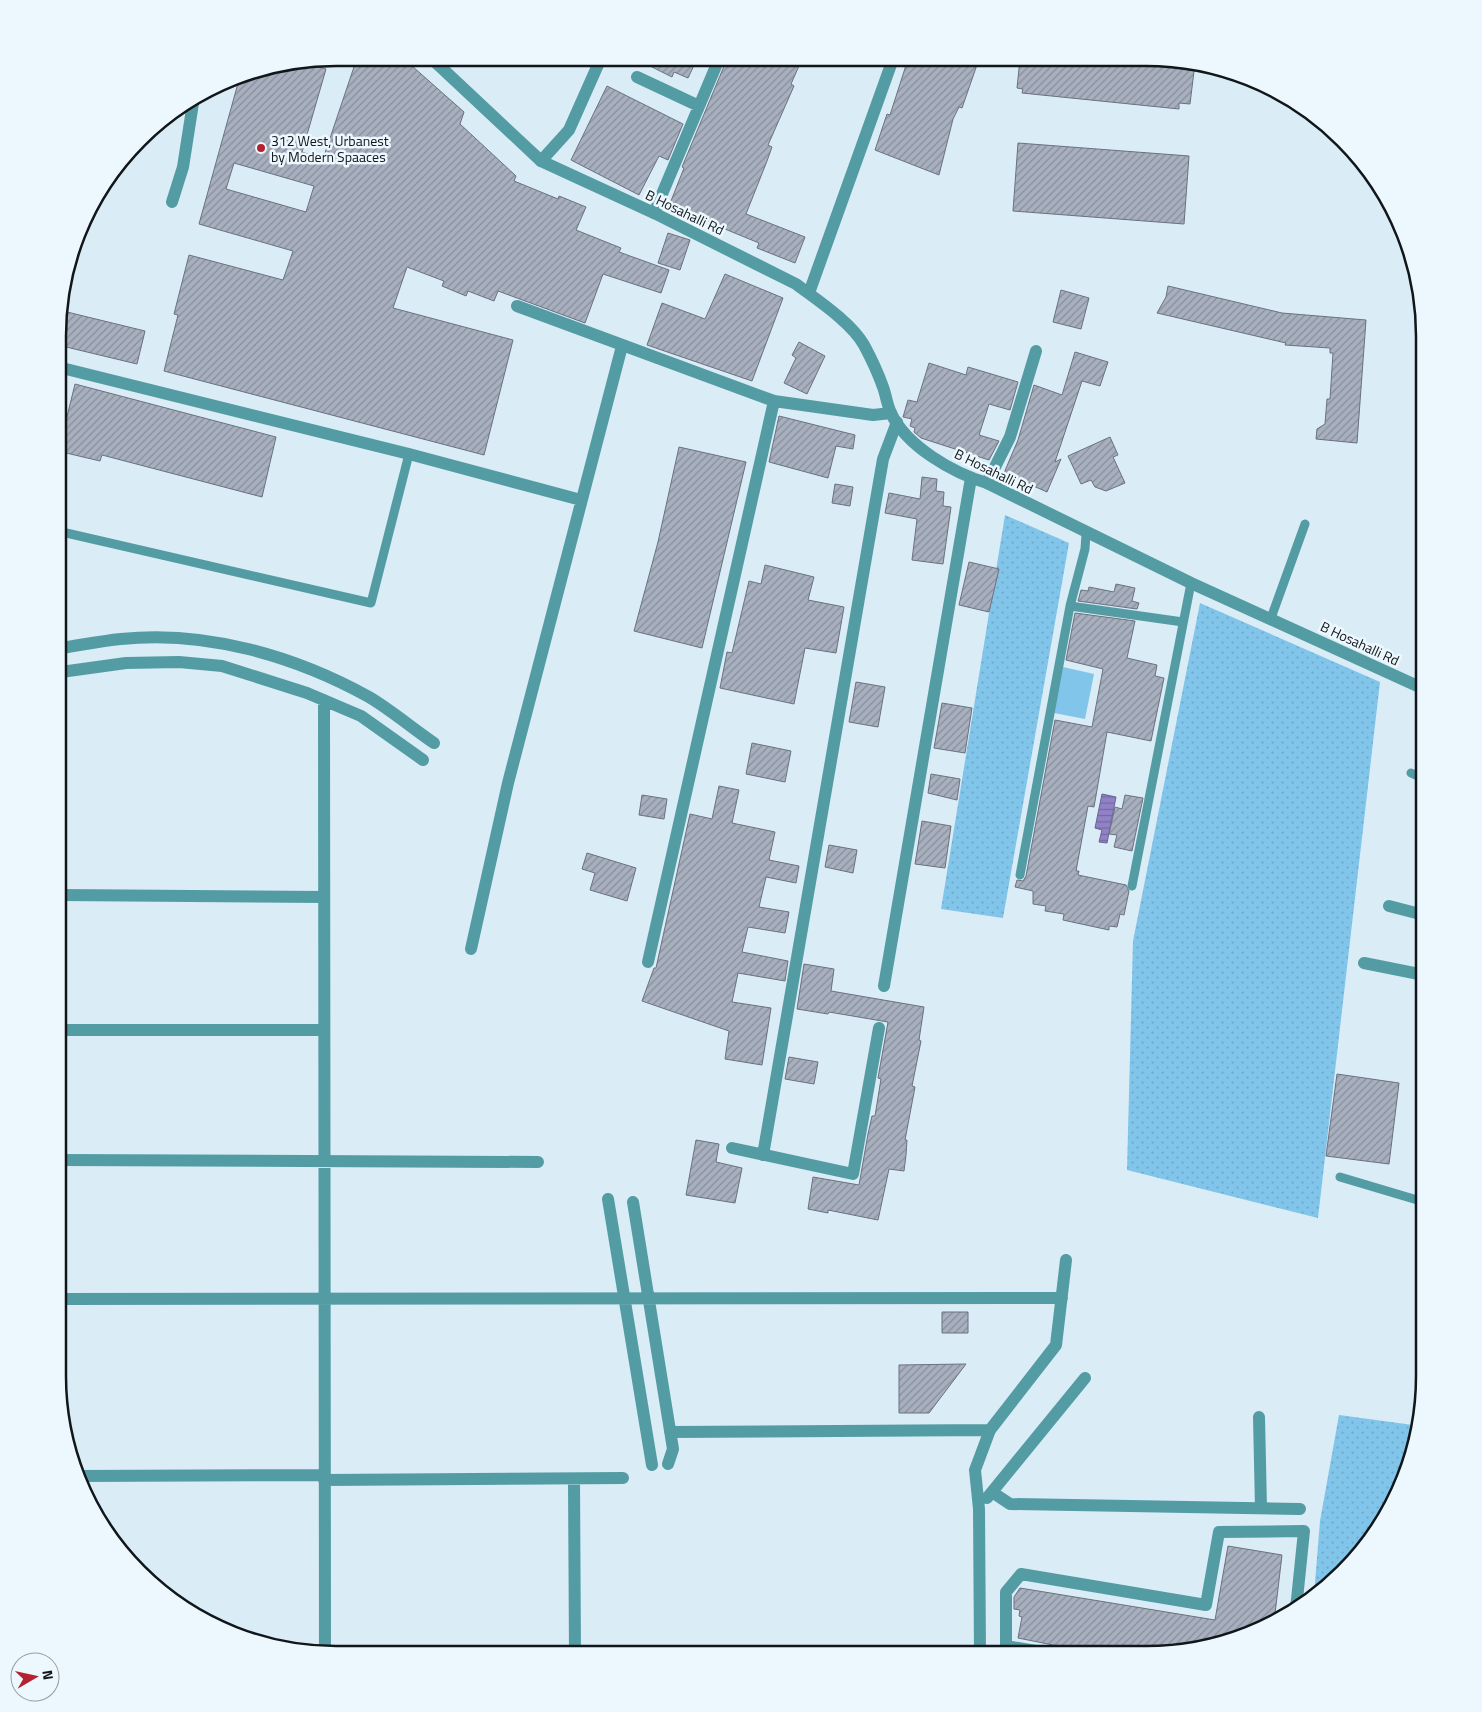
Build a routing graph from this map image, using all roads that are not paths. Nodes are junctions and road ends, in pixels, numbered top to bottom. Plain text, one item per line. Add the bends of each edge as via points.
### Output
1 (440, 66) edge
2 (597, 66) edge
3 (715, 66) edge
4 (890, 66) edge
5 (637, 77) dead end
6 (699, 106) junction
7 (192, 108) edge
8 (541, 161) junction
9 (172, 202) dead end
10 (654, 213) junction
11 (809, 293) junction
12 (517, 306) dead end
13 (622, 346) junction
14 (1036, 351) dead end
15 (66, 369) edge
16 (774, 401) junction
17 (894, 418) junction
18 (409, 454) junction
19 (970, 478) junction
20 (987, 483) junction
21 (581, 500) junction
22 (1305, 524) dead end
23 (66, 533) edge
24 (1086, 534) junction
25 (1191, 583) junction
26 (1070, 606) junction
27 (1271, 618) junction
28 (1183, 622) junction
29 (66, 647) edge
30 (66, 671) edge
31 (1416, 685) edge
32 (324, 700) junction
33 (434, 743) dead end
34 (423, 760) dead end
35 (1411, 774) dead end
36 (1416, 776) edge
37 (1020, 875) dead end
38 (1132, 886) dead end
39 (66, 895) edge
40 (324, 897) junction
41 (1389, 906) dead end
42 (1416, 913) edge
43 (471, 949) dead end
44 (648, 962) dead end
45 (1364, 963) dead end
46 (1416, 973) edge
47 (884, 986) dead end
48 (879, 1028) dead end
49 (66, 1030) edge
50 (324, 1030) junction
51 (732, 1148) dead end
52 (762, 1155) junction
53 (66, 1160) edge
54 (324, 1161) junction
55 (538, 1162) dead end
56 (1340, 1177) dead end
57 (608, 1199) dead end
58 (1416, 1200) edge
59 (634, 1202) dead end
60 (1066, 1260) dead end
61 (624, 1297) junction
62 (649, 1297) junction
63 (324, 1298) junction
64 (1062, 1298) junction
65 (66, 1299) edge
66 (1085, 1378) dead end
67 (1259, 1417) dead end
68 (990, 1430) junction
69 (670, 1432) junction
70 (668, 1464) dead end
71 (652, 1465) dead end
72 (86, 1476) edge
73 (324, 1478) junction
74 (623, 1478) dead end
75 (574, 1480) junction
76 (992, 1492) junction
77 (1261, 1508) junction
78 (978, 1509) junction
79 (1300, 1509) dead end
80 (1297, 1599) edge
81 (325, 1645) edge
82 (575, 1646) edge
83 (980, 1646) edge
84 (1006, 1646) edge

1 - 8 street, B Hosahalli Rd
2 - 8 street via 569,130
3 - 6 street
4 - 11 street
5 - 6 street
6 - 10 street
7 - 9 street via 183,167
8 - 10 street, B Hosahalli Rd
10 - 11 street, B Hosahalli Rd
11 - 17 street, B Hosahalli Rd via 863,344
12 - 13 street
13 - 16 street
13 - 21 street
14 - 20 street via 1010,437
15 - 18 street
16 - 17 street
16 - 44 street
17 - 19 street, B Hosahalli Rd via 914,445
17 - 52 street via 883,459
18 - 21 street
18 - 23 lane via 371,603
19 - 20 street, B Hosahalli Rd
19 - 47 street
20 - 24 street, B Hosahalli Rd
21 - 43 street via 508,783
22 - 27 lane
24 - 25 street, B Hosahalli Rd
24 - 26 lane
25 - 27 street, B Hosahalli Rd
25 - 28 lane
26 - 28 lane
26 - 37 lane
27 - 31 street, B Hosahalli Rd
28 - 38 lane
29 - 33 street via 123,639 226,643 305,666 370,698
30 - 32 street via 126,663 179,662 222,666
32 - 34 street via 361,716
32 - 40 street
35 - 36 lane
39 - 40 street
40 - 50 street
41 - 42 street
45 - 46 street
48 - 52 street via 853,1174
49 - 50 street
50 - 54 street
51 - 52 street
53 - 54 street
54 - 55 street
54 - 63 street
56 - 58 lane
57 - 61 street
59 - 62 street
60 - 64 street
61 - 62 street
61 - 63 street
61 - 71 street
62 - 64 street
62 - 69 street
63 - 65 street
63 - 73 street
64 - 68 street via 1056,1345
66 - 76 street
67 - 77 street
68 - 69 street
68 - 78 street via 976,1470
69 - 70 street via 673,1449
72 - 73 street
73 - 75 street
73 - 81 street
74 - 75 street
75 - 82 street
76 - 77 street via 1010,1504
76 - 78 street
77 - 79 street
78 - 83 street
80 - 84 street via 1304,1531 1219,1532 1206,1605 1021,1574 1006,1592

